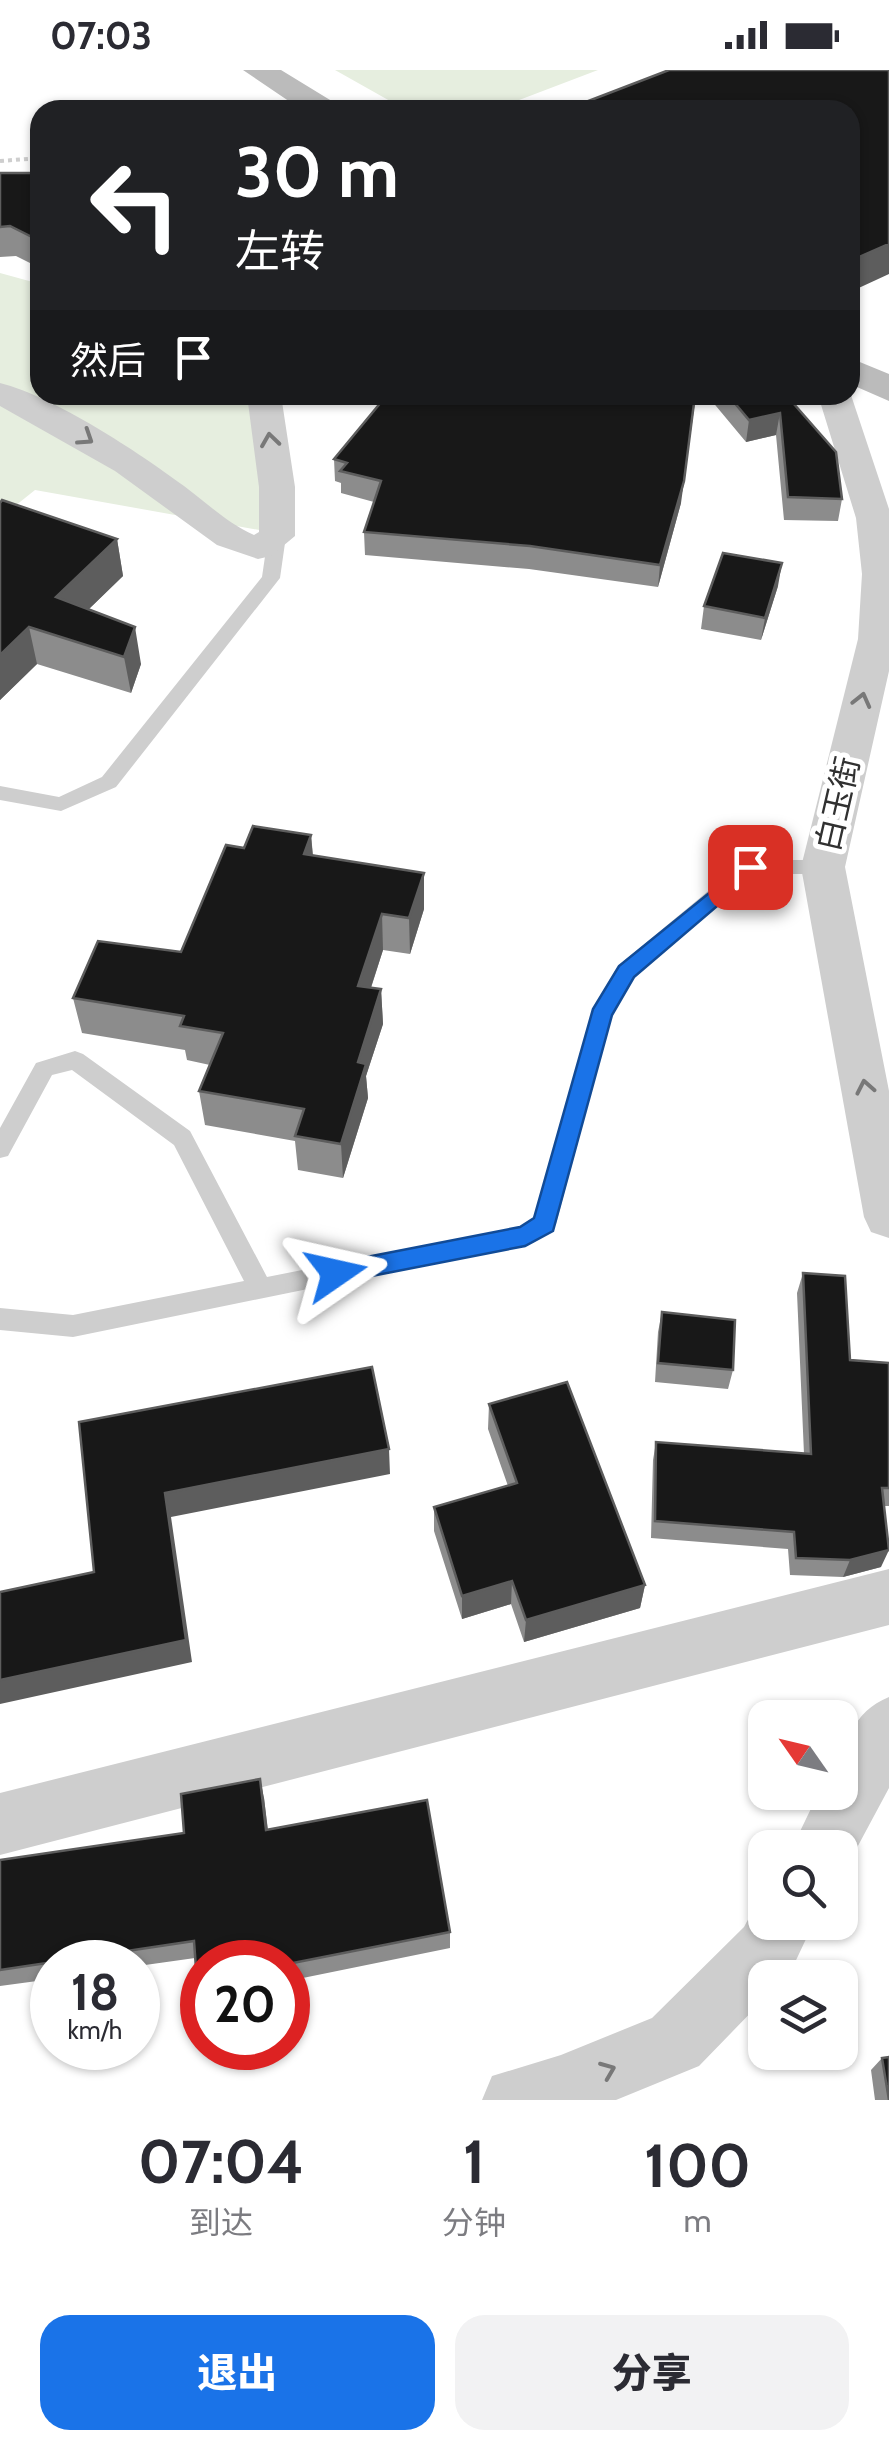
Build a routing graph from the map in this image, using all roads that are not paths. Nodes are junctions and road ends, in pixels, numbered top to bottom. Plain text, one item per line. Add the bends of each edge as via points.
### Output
1 (259, 70) edge
2 (308, 100) edge
3 (860, 374) edge
4 (889, 389) edge
5 (0, 393) edge
6 (265, 405) edge
7 (838, 405) edge
8 (277, 536) junction
9 (0, 793) edge
10 (823, 867) junction
11 (0, 1149) edge
12 (889, 1217) edge
13 (260, 1288) junction
14 (0, 1318) edge
15 (889, 1596) edge
16 (889, 1727) edge
17 (0, 1824) edge
18 (833, 1830) edge
19 (772, 1940) edge
20 (516, 2100) edge

1 - 2 main road
3 - 4 main road
5 -> 8 street via 79,433 228,540 258,548
8 -> 6 street
10 -> 7 street, 白玉街 via 876,639 881,574 874,518
8 - 9 lane via 271,578 109,782 61,804
12 -> 10 street, 白玉街
10 - 13 lane via 750,867 626,972 601,1014 544,1224 525,1236
11 - 13 lane via 44,1068 75,1060 182,1138
13 - 14 lane via 73,1326
15 - 17 street
16 - 18 street
20 -> 19 street via 561,2089 675,2042

